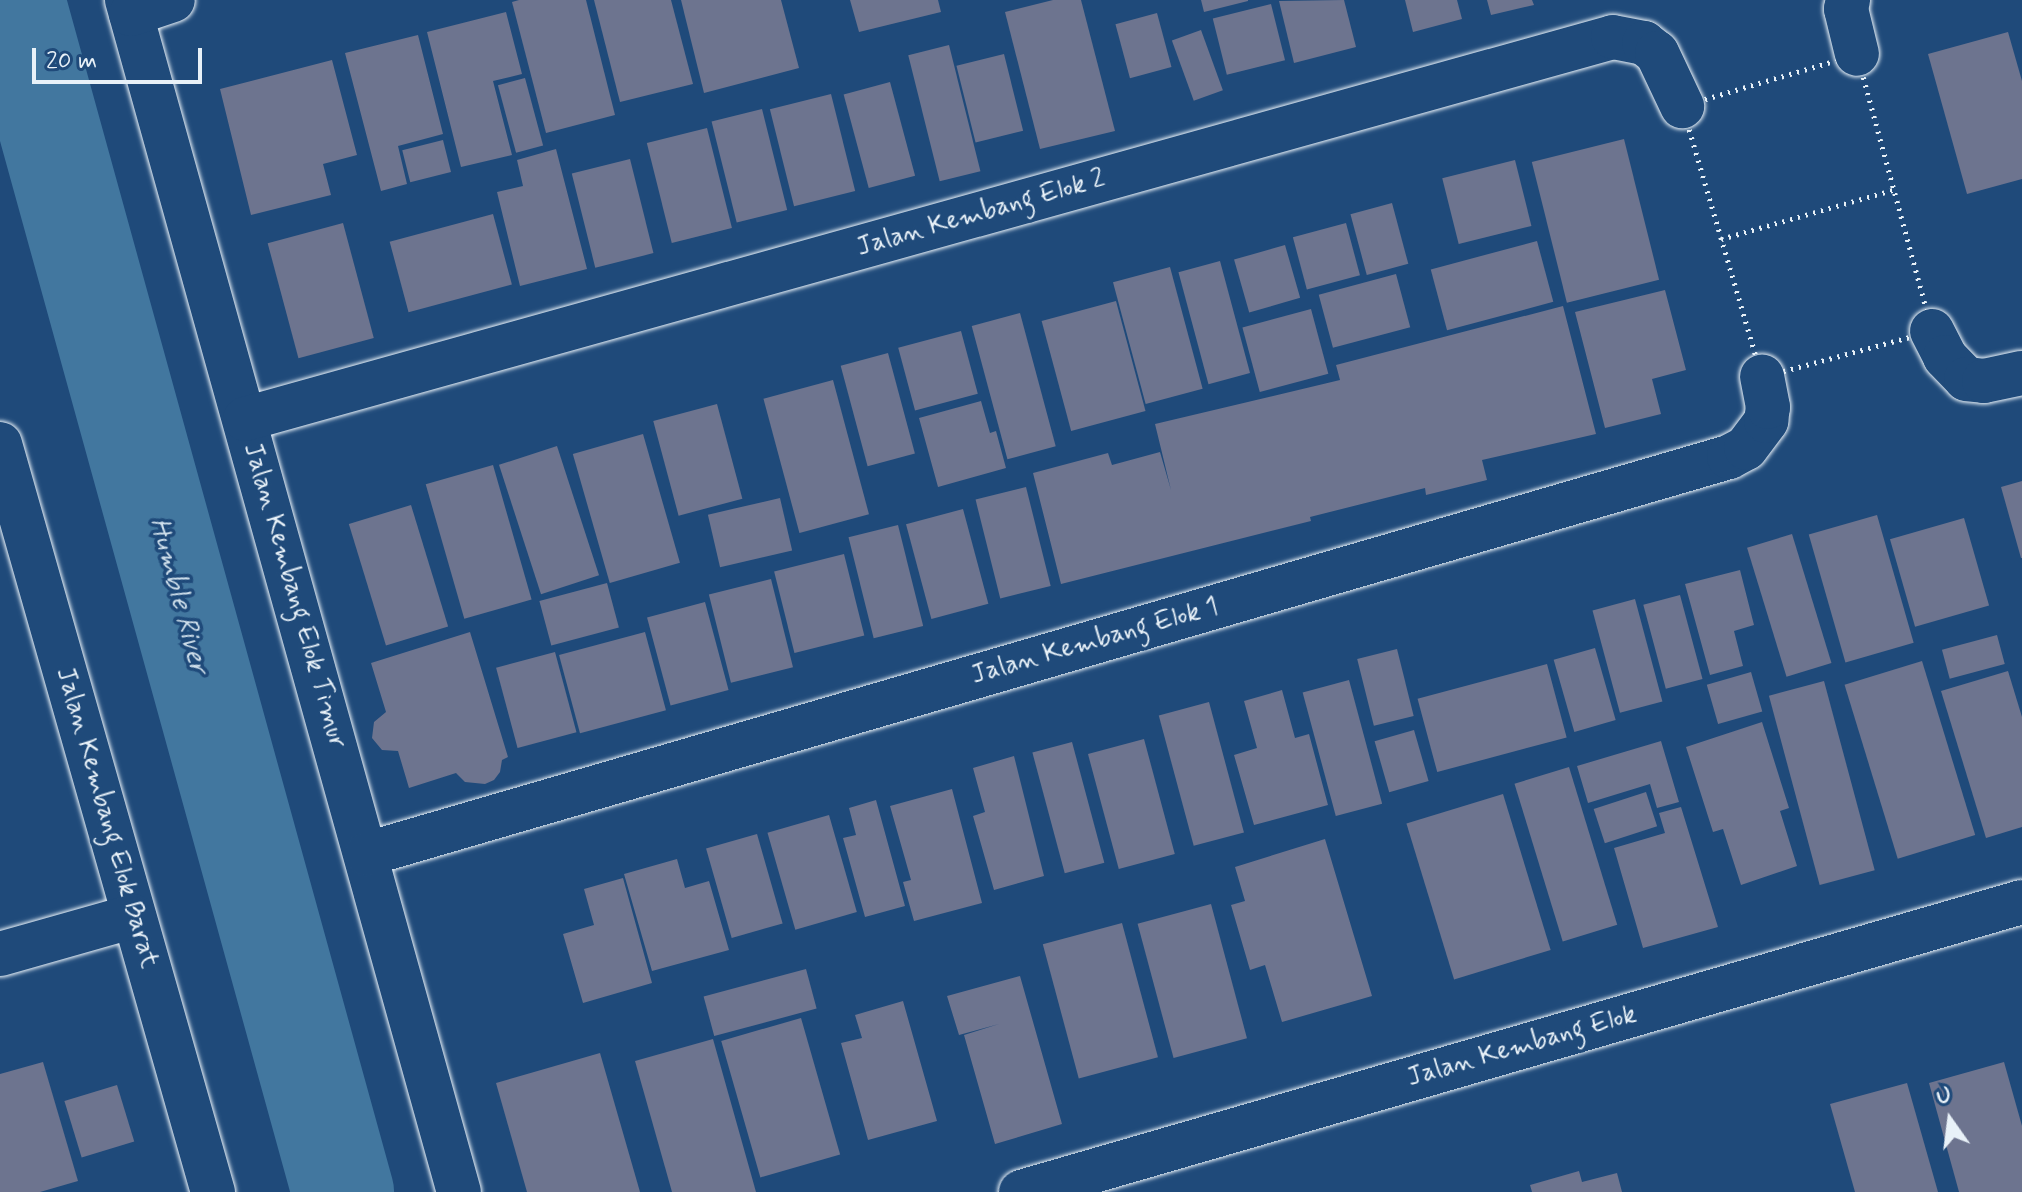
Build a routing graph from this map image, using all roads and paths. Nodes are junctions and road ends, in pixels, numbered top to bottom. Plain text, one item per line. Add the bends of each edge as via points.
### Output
1 (173, 0) edge
2 (1848, 0) edge
3 (129, 7) edge
4 (1857, 54) junction
5 (1682, 106) junction
6 (1893, 190) junction
7 (1721, 239) junction
8 (1932, 331) junction
9 (2022, 373) edge
10 (1762, 377) junction
11 (245, 419) junction
12 (0, 444) edge
13 (8, 502) edge
14 (367, 854) junction
15 (2022, 902) edge
16 (134, 916) junction
17 (0, 954) edge
18 (213, 1192) edge
19 (459, 1192) edge
20 (1021, 1192) edge

1 - 3 street
2 - 4 street
3 - 11 street, Jalan Kembang Elok Timur
4 - 5 path
4 - 6 path
5 - 7 path
5 - 11 street, Jalan Kembang Elok 2 via 1657,53 1644,43 1613,37
6 - 7 path
6 - 8 path
7 - 10 path
8 - 9 street via 1945,357 1966,379
8 - 10 path
10 - 14 street, Jalan Kembang Elok 1 via 1766,421 1746,448 1729,457
11 - 14 street, Jalan Kembang Elok Timur
12 - 13 street, Jalan Kembang Elok Barat
13 - 16 street, Jalan Kembang Elok Barat
14 - 19 street, Jalan Kembang Elok Timur
15 - 20 street, Jalan Kembang Elok
16 - 17 street
16 - 18 street, Jalan Kembang Elok Barat

